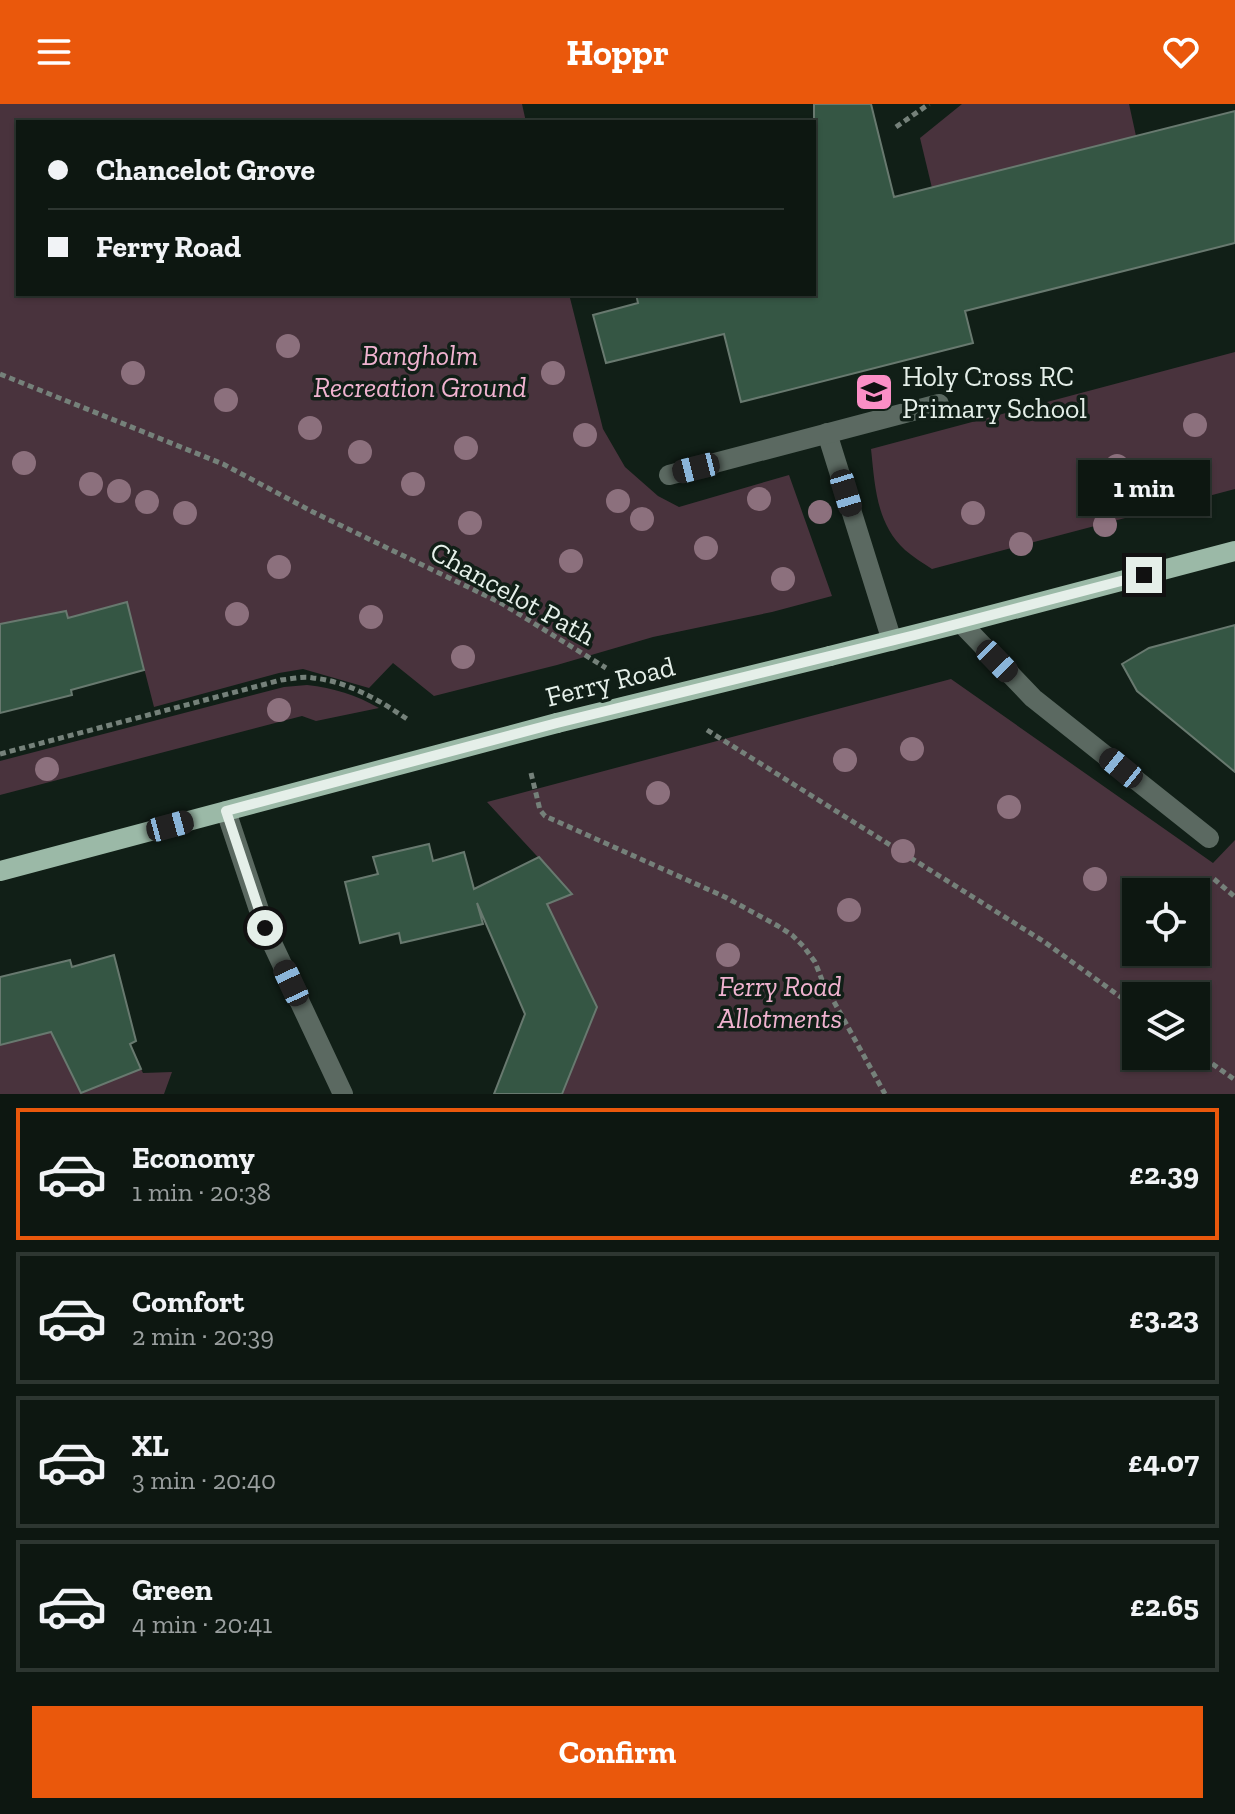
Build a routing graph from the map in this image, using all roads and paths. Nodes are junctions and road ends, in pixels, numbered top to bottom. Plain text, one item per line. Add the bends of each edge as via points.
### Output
1 (929, 104) edge
2 (896, 127) dead end
3 (0, 374) edge
4 (939, 404) dead end
5 (827, 433) junction
6 (669, 475) dead end
7 (1235, 551) edge
8 (961, 623) junction
9 (892, 641) junction
10 (618, 675) dead end
11 (696, 724) dead end
12 (521, 733) junction
13 (454, 751) junction
14 (0, 754) edge
15 (226, 811) junction
16 (1209, 838) dead end
17 (0, 871) edge
18 (1122, 998) edge
19 (1210, 1062) edge
20 (1235, 1080) edge
21 (343, 1094) edge
22 (885, 1094) edge

1 - 2 path
3 - 10 path, Chancelot Path via 223,464 501,603
4 - 5 street
5 - 6 street
5 - 9 street
7 - 8 main road, Ferry Road
8 - 9 main road, Ferry Road
8 - 16 street via 1033,698
9 - 12 main road, Ferry Road, bridge
11 - 18 path via 1043,941
12 - 13 main road, Ferry Road
12 - 22 path via 545,816 725,897 798,941 815,962
13 - 14 path via 377,698 312,677 281,680
13 - 15 main road, Ferry Road
15 - 17 main road, Ferry Road
15 - 21 street via 265,928
19 - 20 path

